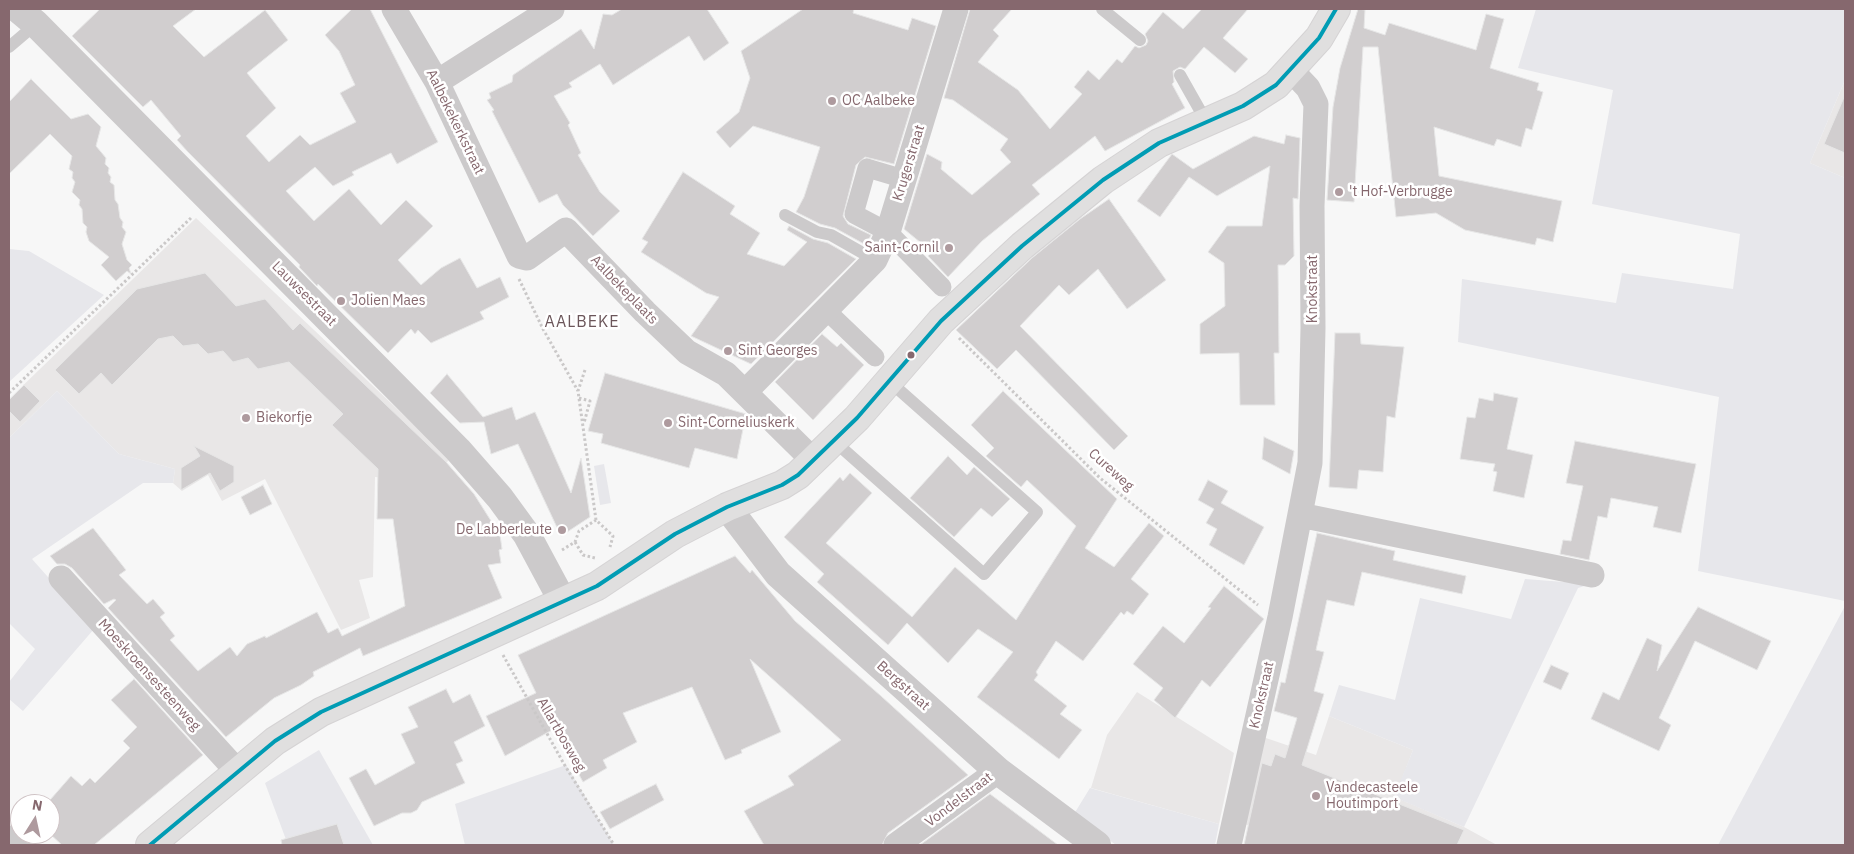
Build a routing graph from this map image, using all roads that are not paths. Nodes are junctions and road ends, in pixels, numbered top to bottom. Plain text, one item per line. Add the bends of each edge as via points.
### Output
1 (394, 9) edge
2 (552, 9) edge
3 (956, 9) edge
4 (1102, 9) edge
5 (1336, 9) edge
6 (28, 14) edge
7 (1140, 40) dead end
8 (9, 47) edge
9 (1180, 75) dead end
10 (1297, 77) junction
11 (437, 82) junction
12 (1206, 121) junction
13 (785, 215) dead end
14 (888, 232) junction
15 (515, 247) joint
16 (880, 260) junction
17 (922, 275) dead end
18 (942, 290) dead end
19 (830, 314) dead end
20 (875, 357) dead end
21 (889, 381) junction
22 (746, 391) junction
23 (834, 441) junction
24 (814, 461) junction
25 (727, 508) junction
26 (1300, 515) junction
27 (1592, 575) dead end
28 (61, 578) dead end
29 (562, 602) junction
30 (237, 771) junction
31 (998, 771) junction
32 (9, 838) edge
33 (23, 845) edge
34 (150, 845) edge
35 (896, 845) edge
36 (1097, 845) edge
37 (1229, 845) edge

1 - 11 street, Aalbekekerkstraat
2 - 11 street
3 - 14 street, Krugerstraat
4 - 7 lane
5 - 10 main road
6 - 8 lane
6 - 29 street, Lauwsestraat via 458,450 527,535
9 - 12 lane
10 - 12 main road via 1276,85 1243,106
10 - 26 street, Knokstraat via 1316,104 1310,463
11 - 15 street, Aalbekekerkstraat
12 - 21 main road via 1158,143 1103,180 1022,246 941,321
13 - 16 lane
14 - 16 street
14 - 18 street
15 - 22 street, Aalbekeplaats via 527,258 566,230 687,352 726,374
16 - 17 street via 891,257 908,261
16 - 22 street
19 - 20 street
21 - 23 main road
21 - 23 lane via 1037,512 984,574
22 - 24 street, Aalbekeplaats
23 - 24 main road
24 - 25 main road via 782,485
25 - 29 main road via 675,534 597,586
25 - 31 street, Bergstraat via 778,574
26 - 27 street
26 - 37 street, Knokstraat
28 - 30 street, Moeskroensesteenweg
29 - 30 main road via 321,712 275,741
30 - 34 main road
31 - 35 street, Vondelstraat
31 - 36 street, Bergstraat
32 - 33 street

